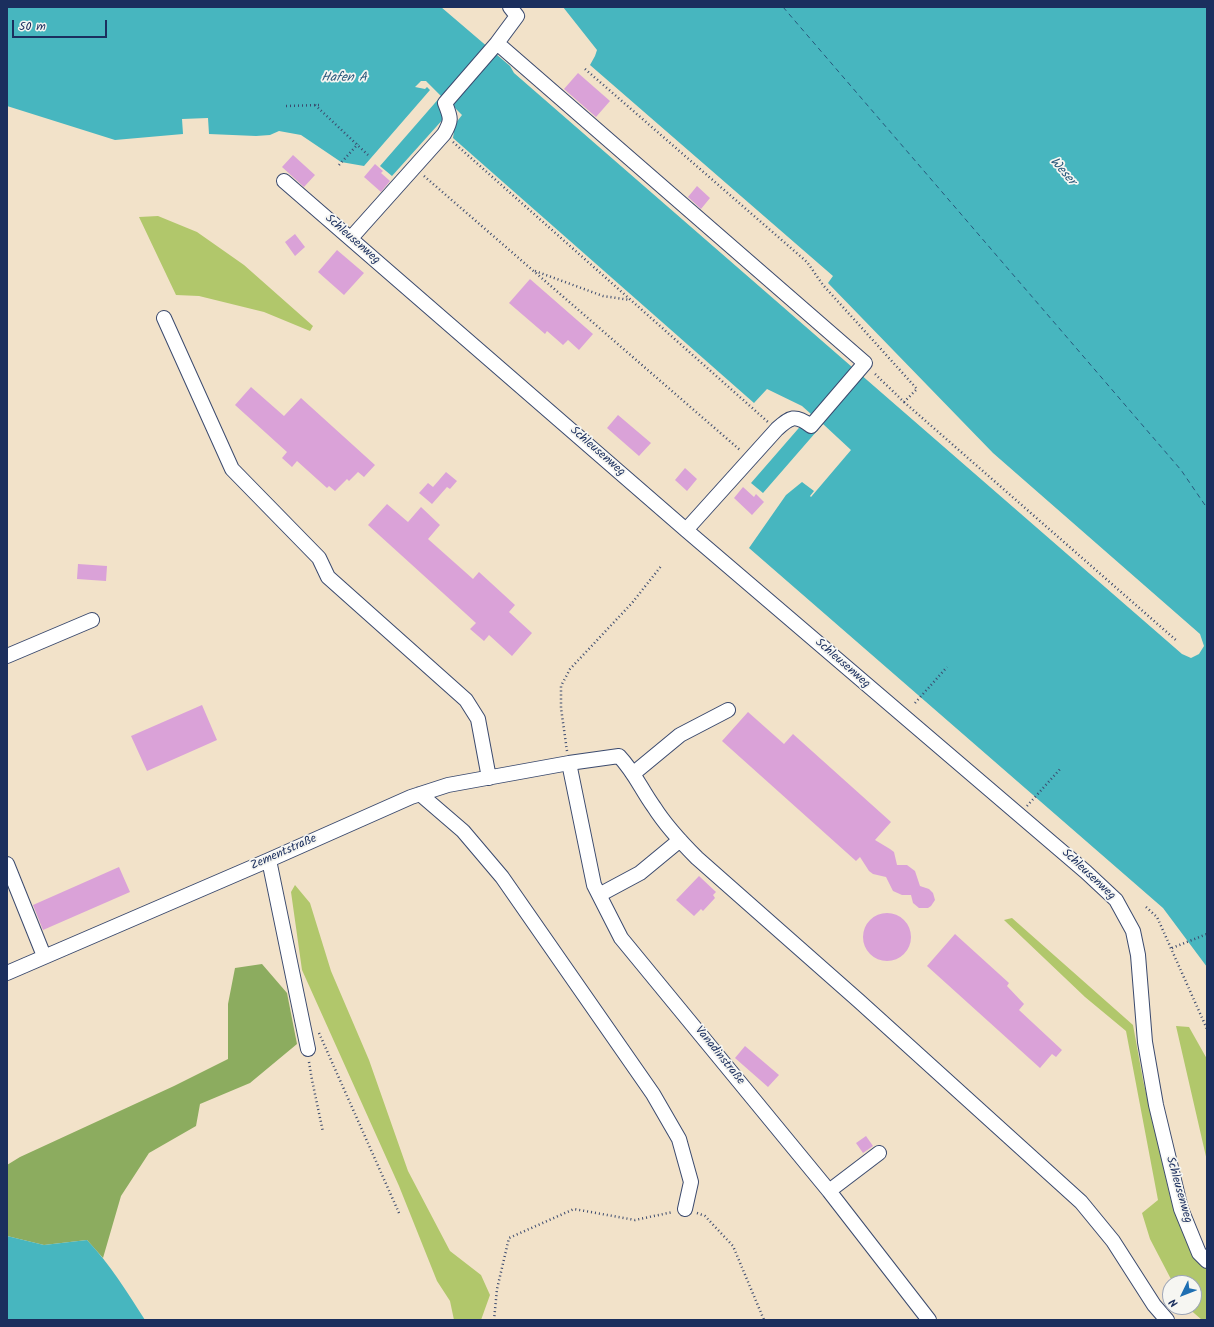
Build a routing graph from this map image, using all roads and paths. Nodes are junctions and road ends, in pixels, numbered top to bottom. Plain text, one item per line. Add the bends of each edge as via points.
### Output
1 (510, 7) edge
2 (497, 43) junction
3 (585, 69) dead end
4 (315, 105) junction
5 (319, 105) dead end
6 (286, 106) dead end
7 (444, 134) junction
8 (358, 144) junction
9 (368, 155) dead end
10 (338, 165) dead end
11 (414, 168) junction
12 (284, 181) dead end
13 (351, 238) junction
14 (533, 270) junction
15 (630, 300) junction
16 (164, 318) dead end
17 (861, 367) junction
18 (904, 402) junction
19 (777, 429) junction
20 (750, 459) junction
21 (686, 530) junction
22 (662, 565) dead end
23 (92, 620) dead end
24 (1177, 641) dead end
25 (7, 656) edge
26 (947, 667) dead end
27 (915, 703) dead end
28 (728, 710) dead end
29 (569, 763) junction
30 (1061, 768) dead end
31 (634, 773) junction
32 (489, 778) junction
33 (420, 794) junction
34 (1026, 808) dead end
35 (680, 840) junction
36 (269, 860) junction
37 (7, 864) edge
38 (599, 895) junction
39 (1146, 907) dead end
40 (1207, 934) edge
41 (1172, 948) dead end
42 (44, 956) junction
43 (7, 972) edge
44 (318, 1029) dead end
45 (1207, 1029) edge
46 (308, 1049) joint
47 (323, 1132) dead end
48 (879, 1153) dead end
49 (829, 1191) junction
50 (685, 1209) junction
51 (399, 1213) dead end
52 (1207, 1260) edge
53 (494, 1320) edge
54 (764, 1320) edge
55 (929, 1320) edge
56 (1167, 1320) edge

1 - 2 street via 517,16
2 - 7 street via 445,103 450,123
2 - 17 street
3 - 18 path via 807,262 823,285 917,389
4 - 5 path
4 - 6 path
4 - 8 path
7 - 11 street
7 - 15 path
8 - 9 path
8 - 10 path
11 - 13 street
11 - 14 path
12 - 13 street, Schleusenweg
13 - 21 street, Schleusenweg
14 - 15 path via 603,296
14 - 20 path
15 - 19 path
16 - 32 street via 232,469 319,558 328,577 466,700 478,719
17 - 18 path
17 - 19 street via 811,426 797,418 787,420
18 - 24 path
19 - 20 street
20 - 21 street
21 - 52 street, Schleusenweg via 1116,900 1133,931 1138,955 1145,1042 1156,1105 1181,1209 1199,1253
22 - 29 path via 632,603 570,668 561,686 561,708
23 - 25 street
26 - 27 path
28 - 31 street via 680,736
29 - 31 street, Zementstraße via 619,756
29 - 32 street, Zementstraße
29 - 38 street, Vanadinstraße via 594,885
30 - 34 path
31 - 35 street via 653,806
32 - 33 street, Zementstraße via 448,785
33 - 36 street, Zementstraße
33 - 50 street via 463,831 502,877 653,1094 679,1139 691,1182
35 - 38 street via 640,873
35 - 56 street via 1081,1202 1113,1241
36 - 42 street, Zementstraße
36 - 46 street
37 - 42 street
38 - 49 street, Vanadinstraße via 621,938
39 - 45 path via 1157,917
40 - 41 path
42 - 43 street, Zementstraße
44 - 51 path
46 - 47 path
48 - 49 street
49 - 55 street, Vanadinstraße
50 - 53 path via 635,1220 574,1209 509,1238 497,1289
50 - 54 path via 704,1216 733,1246

